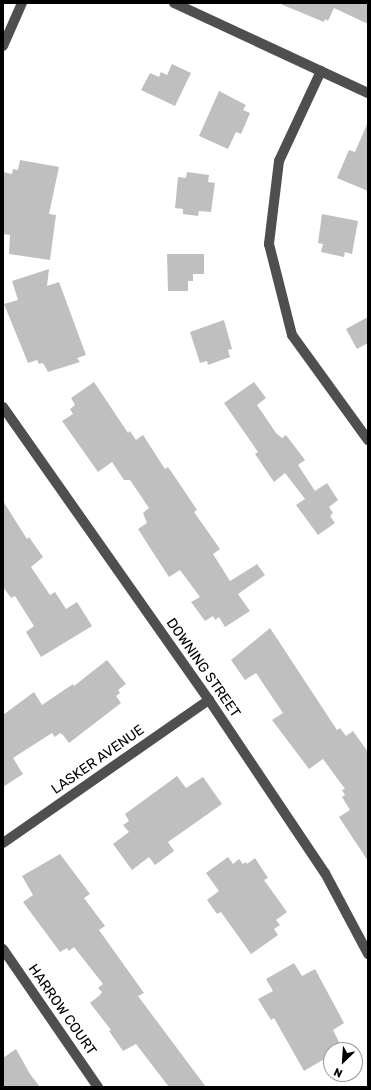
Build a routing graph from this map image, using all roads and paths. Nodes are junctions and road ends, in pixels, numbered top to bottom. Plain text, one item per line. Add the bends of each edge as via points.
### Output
1 (22, 3) edge
2 (174, 3) edge
3 (3, 46) edge
4 (321, 71) junction
5 (368, 94) edge
6 (3, 407) edge
7 (368, 440) edge
8 (209, 700) junction
9 (3, 843) edge
10 (3, 949) edge
11 (368, 954) edge
12 (98, 1087) edge

1 - 3 street
2 - 4 street
4 - 5 street
4 - 7 street via 279,161 269,244 292,335
6 - 8 street, DOWNING STREET
8 - 9 street, LASKER AVENUE
8 - 11 street, DOWNING STREET via 325,873
10 - 12 street, HARROW COURT

